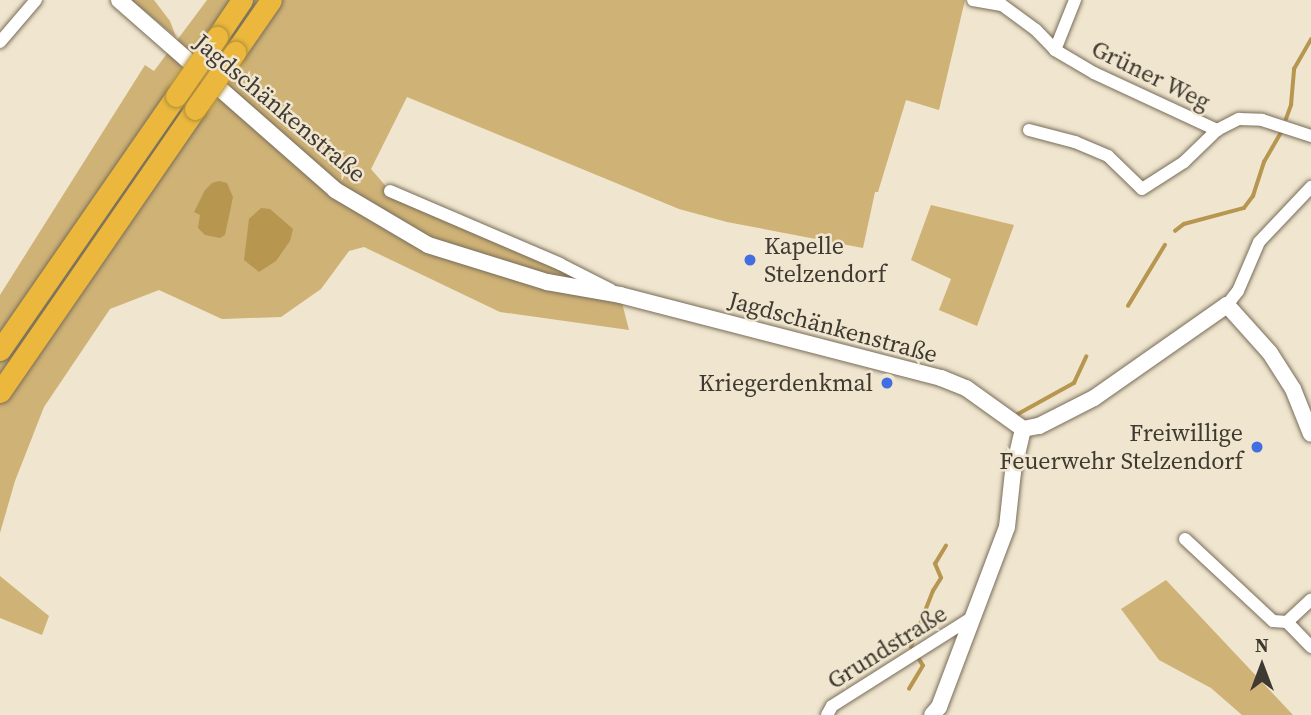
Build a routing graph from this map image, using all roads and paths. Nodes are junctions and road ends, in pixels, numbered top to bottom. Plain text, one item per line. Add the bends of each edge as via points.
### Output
1 (36, 0) edge
2 (119, 0) edge
3 (242, 0) edge
4 (271, 0) edge
5 (973, 0) edge
6 (1075, 0) edge
7 (0, 42) edge
8 (1055, 50) junction
9 (1029, 130) dead end
10 (1217, 130) junction
11 (1311, 136) edge
12 (1311, 187) edge
13 (390, 191) dead end
14 (620, 295) junction
15 (1227, 305) junction
16 (0, 350) edge
17 (0, 392) edge
18 (1023, 429) junction
19 (1311, 434) edge
20 (1185, 538) dead end
21 (1311, 600) edge
22 (973, 617) junction
23 (1287, 622) junction
24 (1311, 647) edge
25 (827, 715) edge
26 (932, 715) edge

1 - 7 street
2 - 14 main road, Jagdschänkenstraße via 335,190 428,246 547,282
3 - 16 highway, bridge
4 - 17 highway, bridge
5 - 8 street, Grüner Weg via 1002,5
6 - 8 street, Grüner Weg
8 - 10 street, Grüner Weg via 1149,101
9 - 10 street via 1108,156 1142,189 1184,162
10 - 11 street, Grüner Weg via 1239,119 1262,120
12 - 15 street via 1259,242
13 - 14 street, Jagdschänkenstraße via 560,264
14 - 18 main road, Jagdschänkenstraße via 941,378 966,388
15 - 18 main road via 1094,398 1039,426
15 - 19 main road via 1270,352 1293,389
18 - 22 main road via 1007,527
20 - 23 street via 1273,621
21 - 23 street
22 - 25 street, Grundstraße via 832,706
22 - 26 main road
23 - 24 street

